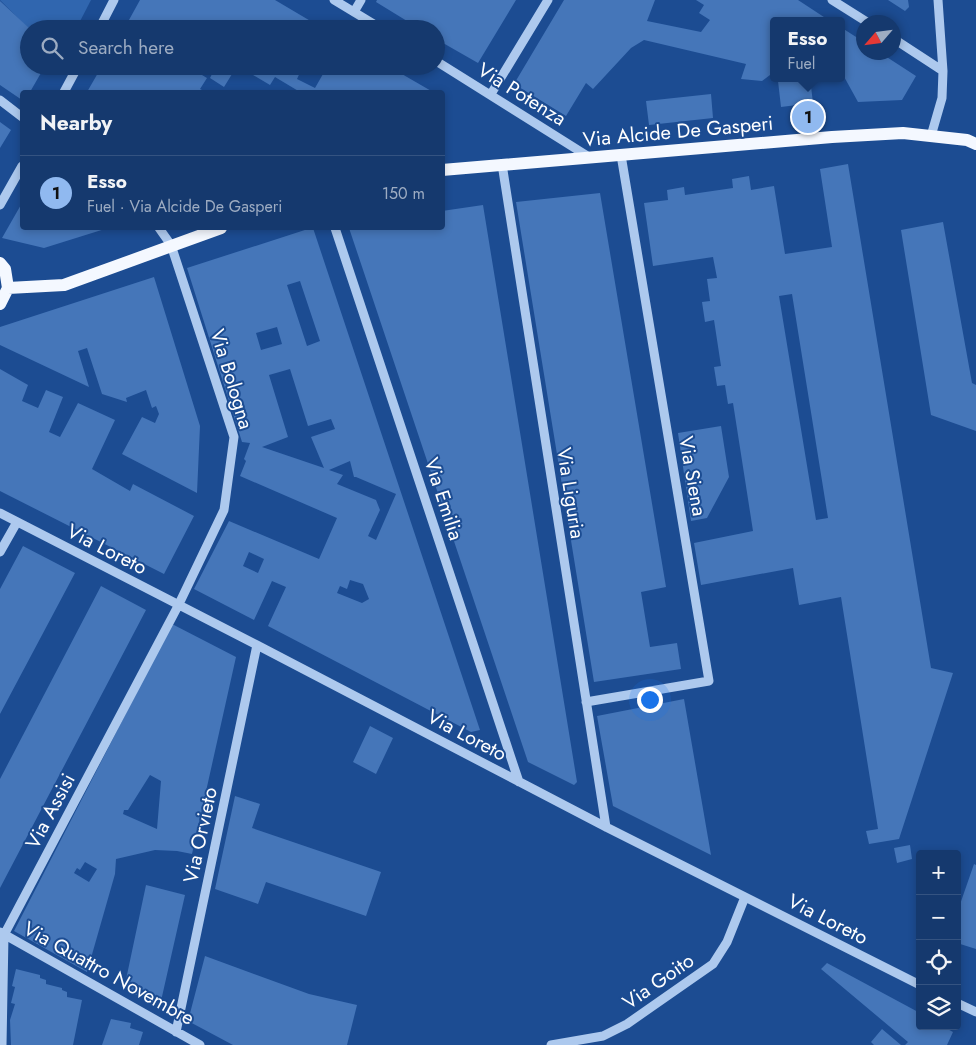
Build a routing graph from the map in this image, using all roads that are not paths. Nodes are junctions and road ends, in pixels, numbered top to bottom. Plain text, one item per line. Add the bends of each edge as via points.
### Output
1 (114, 0) edge
2 (334, 0) edge
3 (361, 0) edge
4 (548, 0) edge
5 (832, 0) edge
6 (938, 0) edge
7 (354, 12) junction
8 (856, 15) edge
9 (104, 20) edge
10 (367, 20) edge
11 (901, 44) edge
12 (445, 67) edge
13 (943, 71) junction
14 (73, 75) edge
15 (65, 90) edge
16 (491, 94) junction
17 (0, 100) edge
18 (20, 115) edge
19 (931, 136) junction
20 (976, 144) edge
21 (621, 155) junction
22 (589, 157) junction
23 (502, 164) junction
24 (20, 170) edge
25 (445, 170) edge
26 (0, 205) edge
27 (160, 230) edge
28 (215, 230) edge
29 (336, 230) edge
30 (171, 245) junction
31 (0, 263) edge
32 (8, 288) junction
33 (0, 304) edge
34 (0, 513) edge
35 (17, 522) junction
36 (0, 552) edge
37 (178, 606) junction
38 (258, 645) junction
39 (586, 702) junction
40 (519, 782) junction
41 (606, 827) junction
42 (745, 897) junction
43 (2, 933) edge
44 (916, 983) edge
45 (961, 1005) edge
46 (976, 1012) edge
47 (176, 1032) junction
48 (2, 1045) edge
49 (200, 1045) edge
50 (551, 1045) edge

1 - 9 street
2 - 7 street
3 - 7 street
4 - 16 street
5 - 8 street
6 - 13 street
7 - 10 street
11 - 13 street
12 - 16 street, Via Potenza
13 - 19 street via 942,98
14 - 15 street
16 - 22 street, Via Potenza
17 - 18 street
19 - 20 main road, Via Alcide De Gasperi
19 - 21 main road, Via Alcide De Gasperi via 894,133
21 - 22 main road, Via Alcide De Gasperi
21 - 39 street, Via Siena via 709,681
22 - 23 main road, Via Alcide De Gasperi
23 - 25 main road, Via Alcide De Gasperi
23 - 39 street, Via Liguria
24 - 26 street
27 - 30 street, Via Bologna
28 - 30 main road
29 - 40 street, Via Emilia
30 - 32 main road via 64,285
30 - 37 street, Via Bologna via 234,437 224,510
31 - 32 main road via 5,269
32 - 33 main road
34 - 35 street, Via Loreto
35 - 36 street
35 - 37 street, Via Loreto
37 - 38 street, Via Loreto
37 - 43 street, Via Assisi
38 - 40 street, Via Loreto
38 - 47 street, Via Orvieto
39 - 41 street, Via Liguria
40 - 41 street, Via Loreto
41 - 42 street, Via Loreto
42 - 44 street, Via Loreto
42 - 50 street, Via Goito via 727,942 713,964 626,1024 603,1036
43 - 47 street, Via Quattro Novembre
43 - 48 street, Via Assisi
45 - 46 street
47 - 49 street, Via Quattro Novembre

